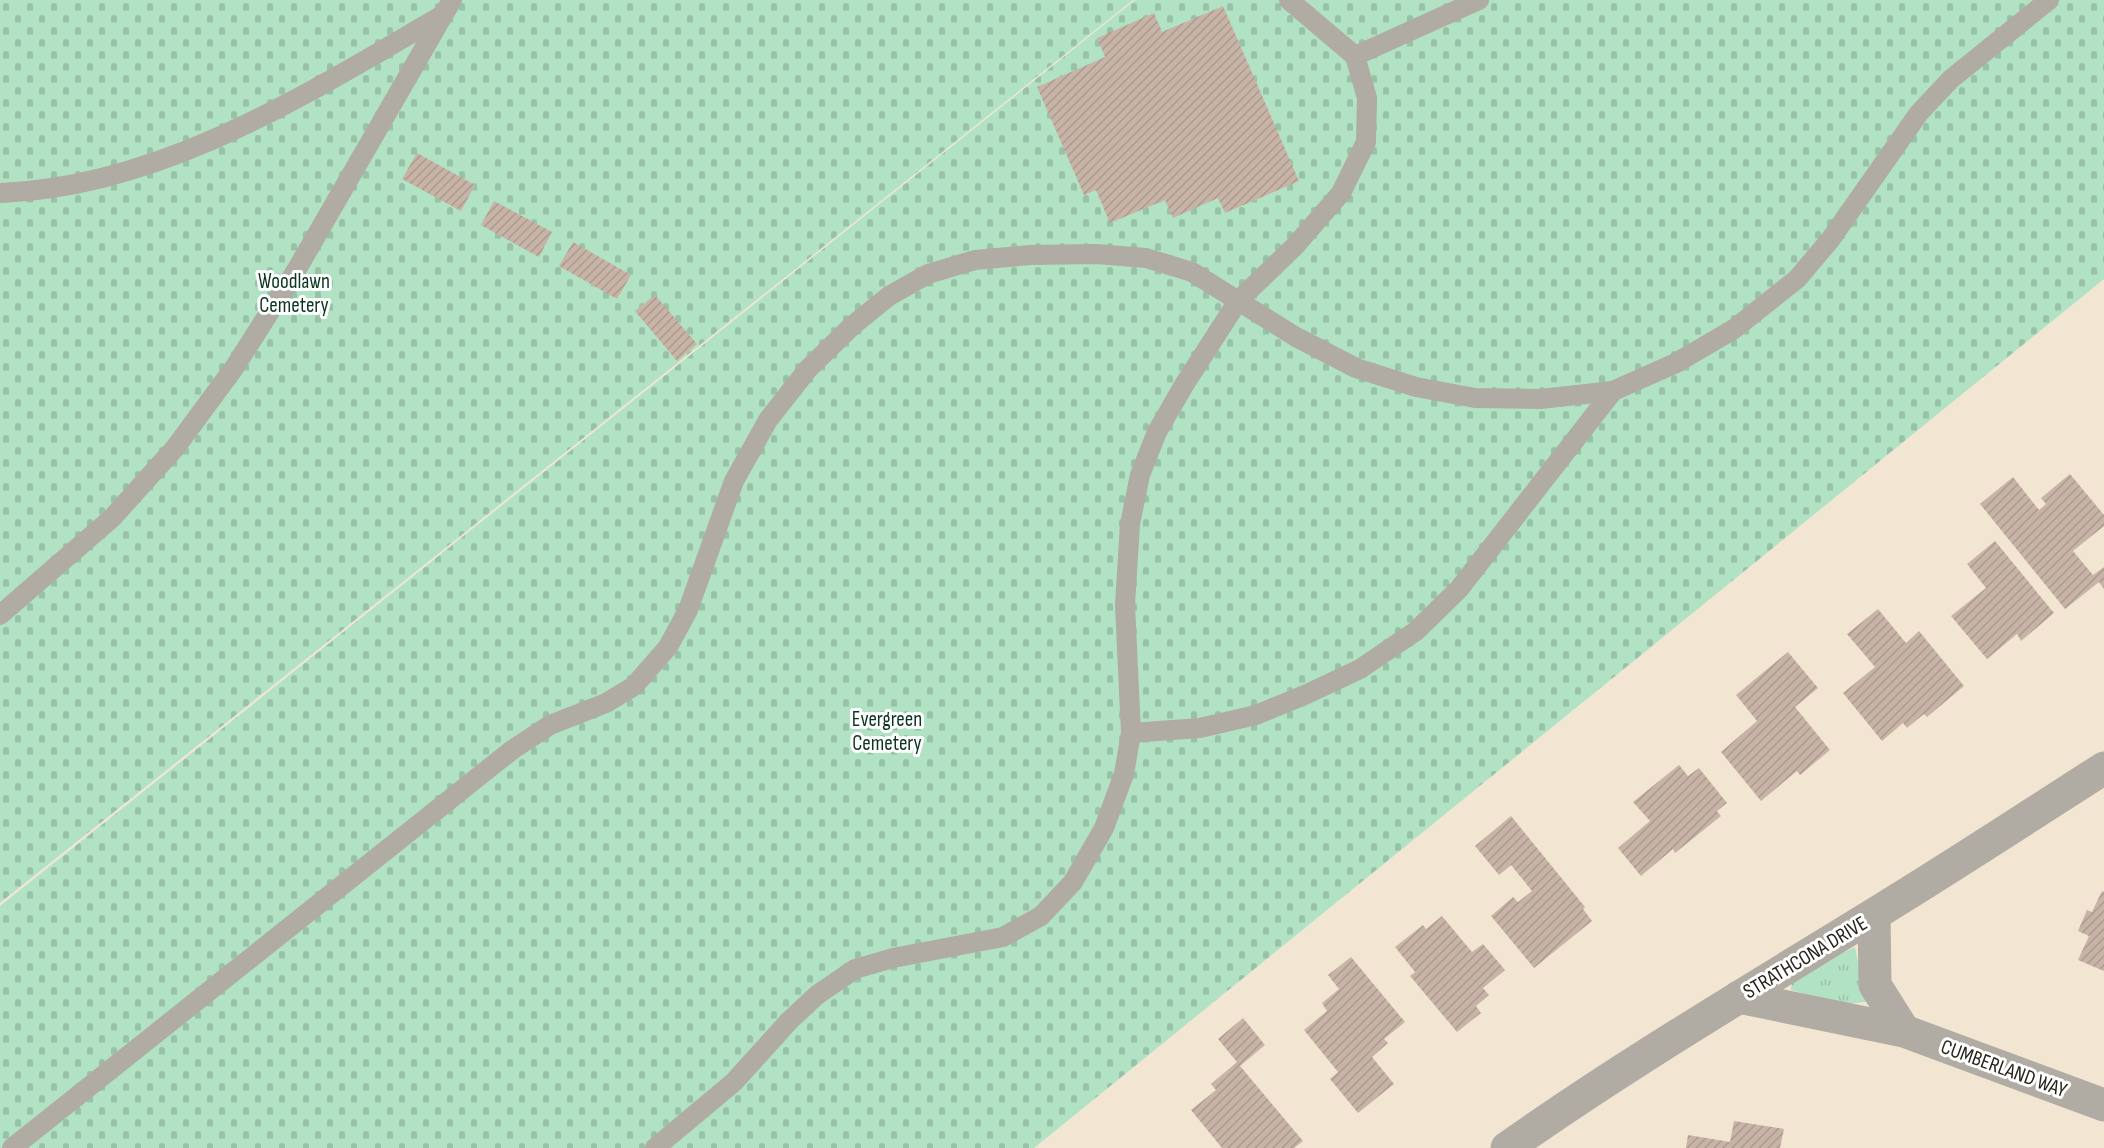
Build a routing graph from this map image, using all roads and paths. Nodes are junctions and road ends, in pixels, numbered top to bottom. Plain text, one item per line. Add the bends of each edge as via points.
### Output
1 (1289, 0) edge
2 (1479, 0) edge
3 (2049, 0) edge
4 (446, 8) edge
5 (1355, 56) junction
6 (0, 193) edge
7 (1238, 301) junction
8 (1613, 391) junction
9 (0, 615) edge
10 (1131, 733) junction
11 (2104, 768) edge
12 (1874, 915) junction
13 (1739, 997) junction
14 (1904, 1031) junction
15 (2104, 1105) edge
16 (12, 1148) edge
17 (655, 1148) edge
18 (1507, 1148) edge

1 - 5 lane
2 - 5 lane
3 - 8 lane via 1951,79 1919,113 1830,240 1797,279 1734,330 1676,363
4 - 6 lane via 298,99 175,156 89,182
4 - 9 lane via 297,269 234,368 175,448 112,518
5 - 7 lane via 1367,98 1366,142 1341,193 1296,246
7 - 8 lane via 1296,338 1356,368 1416,387 1474,398 1540,399
7 - 10 lane via 1157,432 1140,475 1130,524 1125,605
7 - 16 lane via 1192,272 1146,258 1096,254 975,260 928,274 889,296 808,369 768,420 734,482 688,609 668,647 634,686 606,703 550,725 512,750
8 - 10 lane via 1459,589 1416,631 1360,669 1257,715 1200,728
10 - 17 lane via 1124,774 1104,828 1073,882 1041,916 1003,937 855,969 818,995 734,1082
11 - 12 street, STRATHCONA DRIVE
12 - 13 street, STRATHCONA DRIVE
12 - 14 street via 1875,986
13 - 14 street, CUMBERLAND WAY
13 - 18 street, STRATHCONA DRIVE
14 - 15 street, CUMBERLAND WAY

